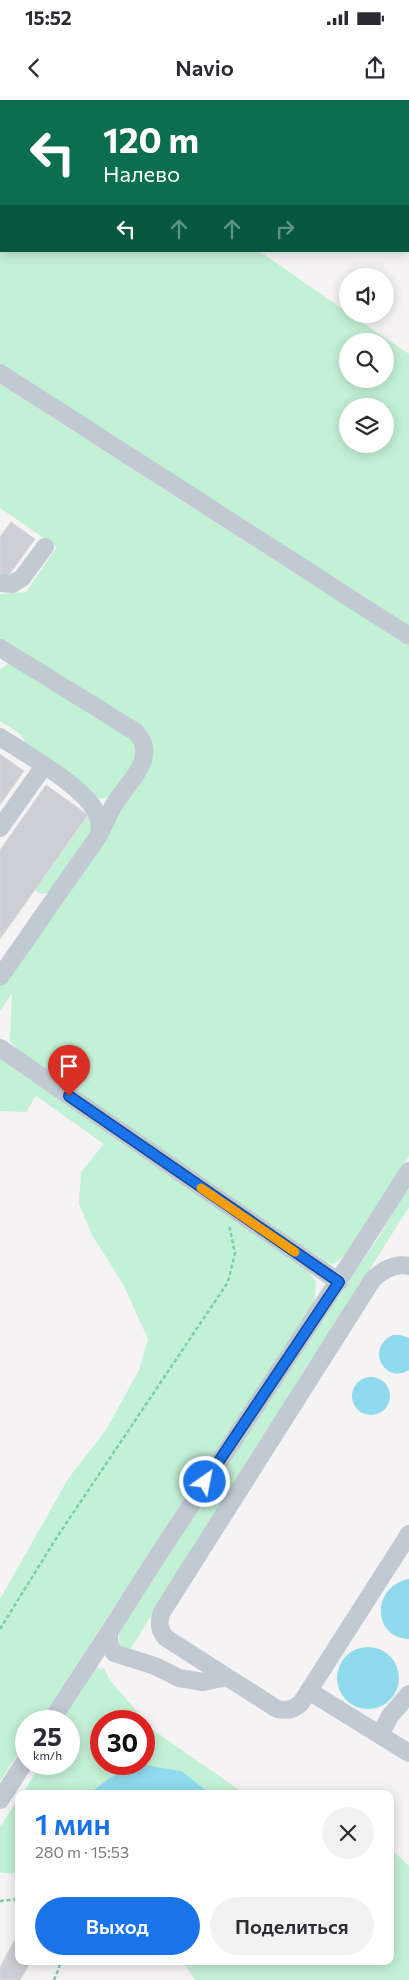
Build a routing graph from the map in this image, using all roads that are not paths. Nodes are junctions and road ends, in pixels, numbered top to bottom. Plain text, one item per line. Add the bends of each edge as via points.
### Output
1 (0, 373) edge
2 (45, 547) dead end
3 (0, 583) edge
4 (409, 636) edge
5 (2, 653) edge
6 (0, 737) edge
7 (44, 766) junction
8 (0, 828) edge
9 (98, 835) junction
10 (0, 977) edge
11 (0, 1048) edge
12 (409, 1171) edge
13 (409, 1266) edge
14 (339, 1282) junction
15 (409, 1534) edge
16 (402, 1558) edge
17 (109, 1632) junction
18 (227, 1677) junction
19 (309, 1691) junction
20 (409, 1694) edge
21 (58, 1710) edge
22 (380, 1735) junction
23 (409, 1753) edge
24 (16, 1775) edge
25 (0, 1800) edge

1 - 4 street
2 - 3 street via 22,578 12,584
5 - 9 street via 136,732 141,738 144,756 139,772 116,802
6 - 7 street
7 - 8 street
7 - 9 street via 90,803 98,817
9 - 10 street
11 - 14 street
12 - 14 street
13 - 18 street via 394,1267 373,1279 162,1612 160,1632
14 - 17 street via 226,1449
15 - 16 street
16 - 19 street
17 - 18 street via 109,1644 114,1653 155,1666 179,1678 203,1682
17 - 21 street
18 - 19 street via 277,1709 286,1711 295,1709
19 - 22 street
20 - 22 street via 390,1716
22 - 23 street
24 - 25 street

